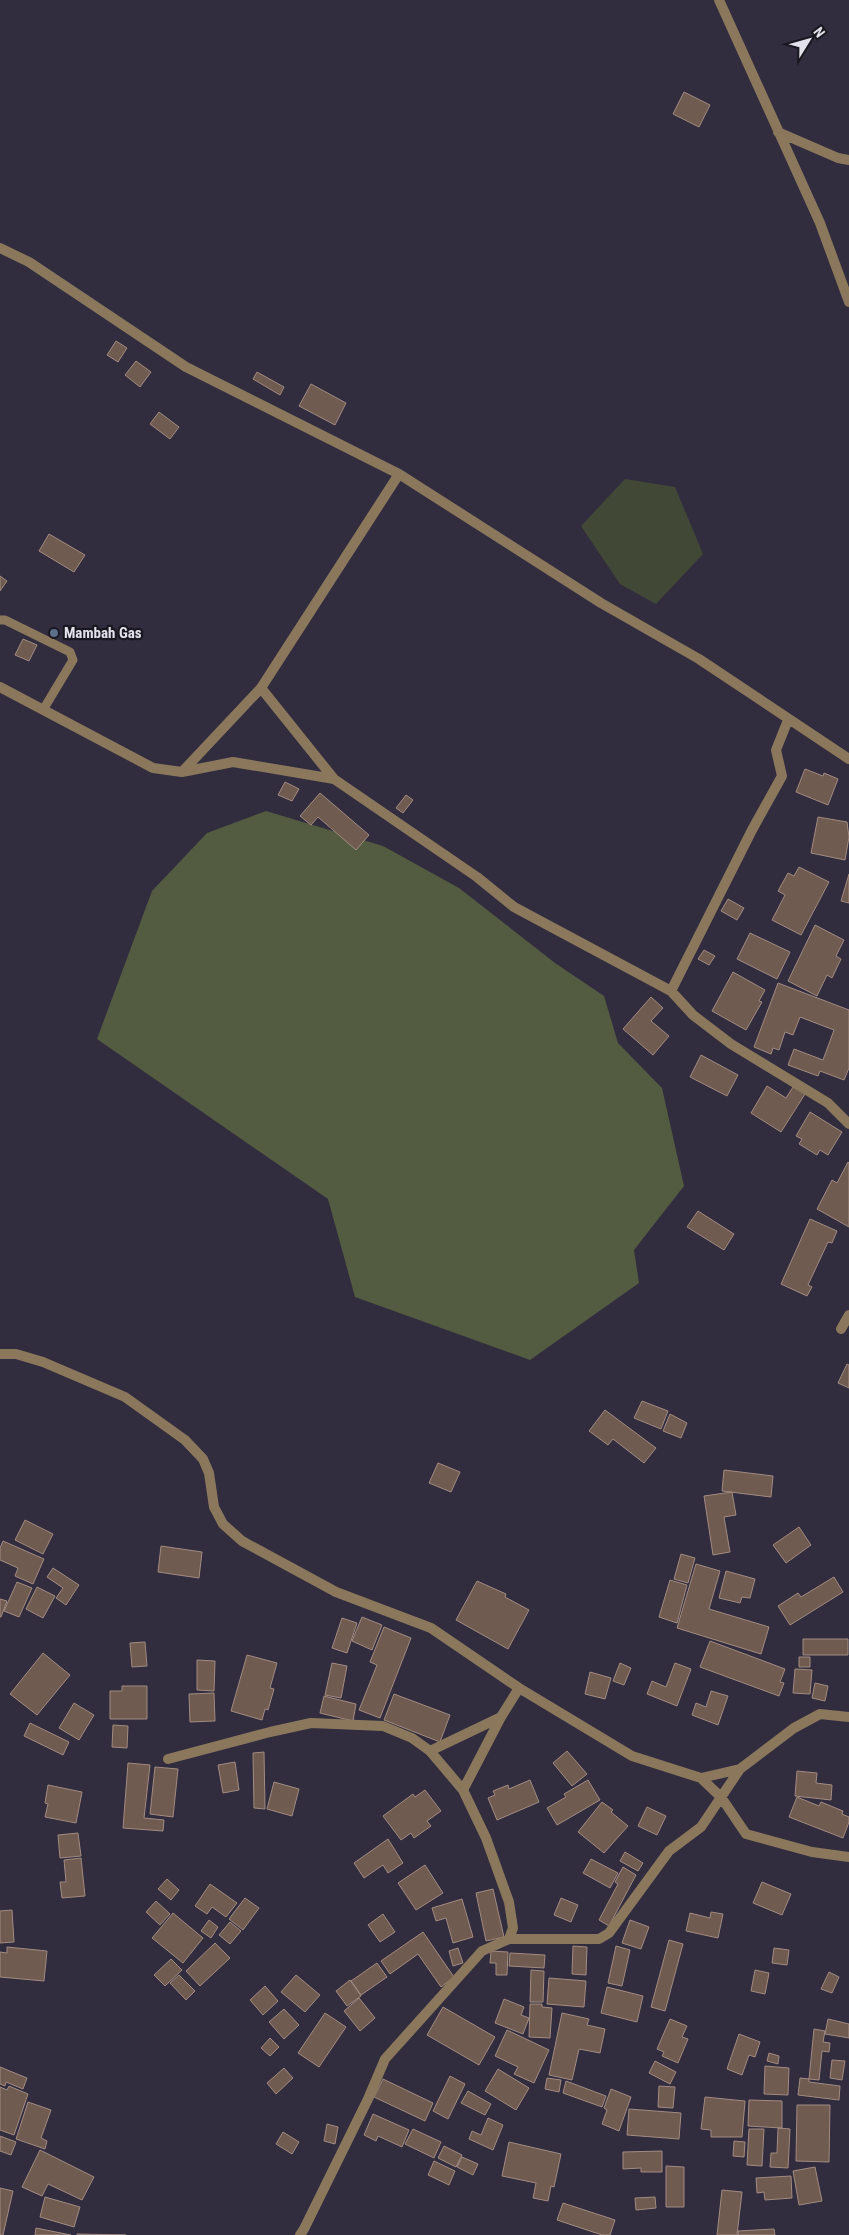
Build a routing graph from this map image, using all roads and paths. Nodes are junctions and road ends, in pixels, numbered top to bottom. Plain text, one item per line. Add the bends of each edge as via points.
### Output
1 (719, 0) edge
2 (778, 132) junction
3 (849, 160) edge
4 (0, 248) edge
5 (849, 302) edge
6 (398, 474) junction
7 (0, 620) edge
8 (0, 687) edge
9 (261, 688) junction
10 (43, 710) junction
11 (788, 720) junction
12 (849, 759) edge
13 (182, 772) junction
14 (334, 779) junction
15 (671, 991) junction
16 (849, 1124) edge
17 (849, 1315) edge
18 (841, 1329) dead end
19 (0, 1354) edge
20 (519, 1688) junction
21 (849, 1716) edge
22 (501, 1717) junction
23 (430, 1751) junction
24 (168, 1759) dead end
25 (740, 1769) junction
26 (701, 1778) junction
27 (463, 1790) junction
28 (721, 1797) junction
29 (849, 1857) edge
30 (509, 1939) junction
31 (302, 2232) edge

1 - 2 street
2 - 3 street
2 - 5 street via 820,223
4 - 6 street via 29,262 186,367
6 - 9 street
6 - 11 street via 602,603 699,659
7 - 10 lane via 70,652 73,660
8 - 10 street
9 - 13 street
9 - 14 street
10 - 13 street via 153,768
11 - 12 street
11 - 15 street via 776,750 782,776
13 - 14 street via 233,762
14 - 15 street via 477,877 514,908
15 - 16 street via 693,1015 731,1044 828,1103
17 - 18 street
19 - 20 street via 16,1354 43,1362 125,1397 185,1440 203,1459 209,1473 214,1507 223,1524 242,1541 336,1592 431,1628
20 - 22 street
20 - 26 street via 632,1756
21 - 25 street via 820,1714 794,1728
22 - 23 street
22 - 27 street
23 - 24 street via 412,1738 384,1726 311,1723
23 - 27 street
25 - 26 street
25 - 28 street
26 - 28 street
27 - 30 street via 486,1838 508,1902 513,1928
28 - 29 street via 746,1834 812,1852
28 - 30 street via 701,1827 669,1852 609,1933 599,1940
30 - 31 street via 482,1951 385,2059

